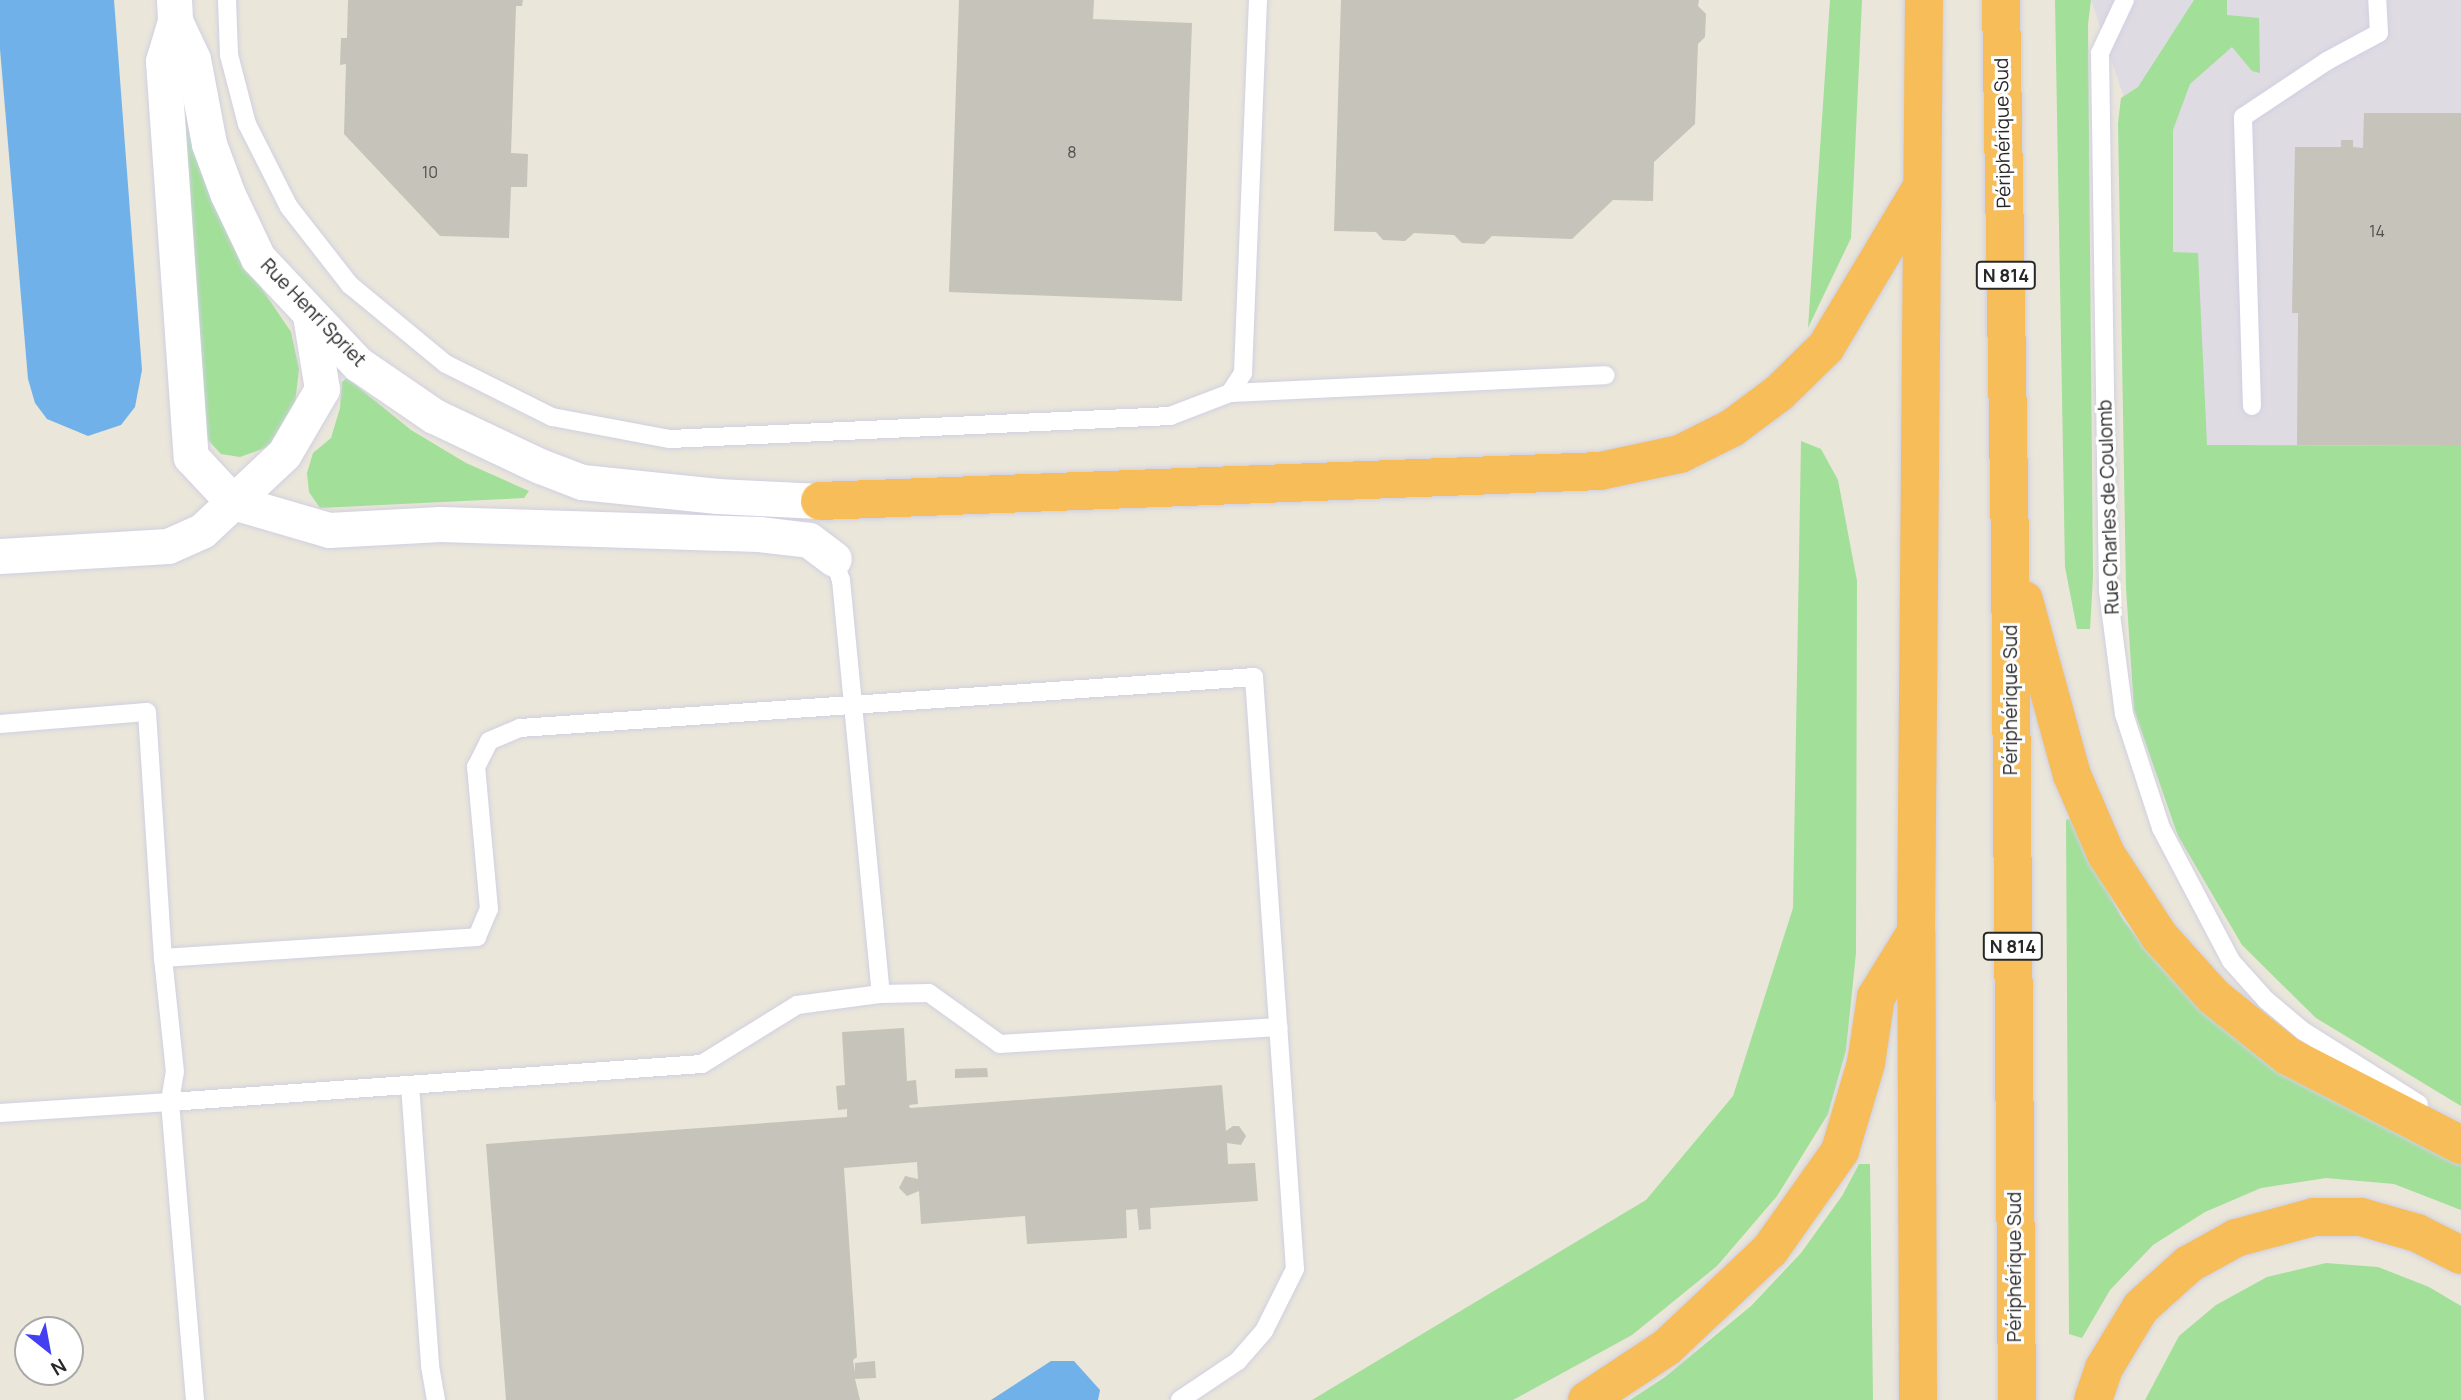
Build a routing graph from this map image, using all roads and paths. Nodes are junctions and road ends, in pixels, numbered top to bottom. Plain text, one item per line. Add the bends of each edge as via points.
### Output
1 (227, 0) edge
2 (1258, 0) edge
3 (1924, 0) edge
4 (2001, 0) edge
5 (2125, 0) edge
6 (2377, 0) edge
7 (175, 10) edge
8 (1922, 186) junction
9 (310, 315) junction
10 (1606, 375) dead end
11 (1230, 393) junction
12 (2252, 407) dead end
13 (820, 501) joint
14 (233, 502) junction
15 (2010, 551) junction
16 (0, 556) edge
17 (834, 559) joint
18 (852, 705) junction
19 (0, 724) edge
20 (1916, 932) junction
21 (163, 958) junction
22 (881, 994) junction
23 (1279, 1027) junction
24 (410, 1085) junction
25 (170, 1102) junction
26 (0, 1113) edge
27 (2461, 1130) edge
28 (2461, 1145) edge
29 (2461, 1255) edge
30 (195, 1400) edge
31 (436, 1400) edge
32 (1180, 1400) edge
33 (1587, 1400) edge
34 (1918, 1400) edge
35 (2017, 1400) edge
36 (2093, 1400) edge

1 - 11 lane via 229,55 247,124 289,207 350,285 446,364 552,417 670,439 1170,416
2 - 11 lane via 1243,373
3 - 8 highway
4 - 15 highway, Périphérique Sud / N 814
5 - 27 lane, Rue Charles de Coulomb via 2100,53 2108,591 2124,715 2161,828 2231,961 2266,1000 2303,1031
6 - 12 lane via 2379,33 2327,61 2243,117
7 - 9 street, Rue Henri Spriet via 193,59 209,144 228,195 258,258
7 - 14 street via 163,61 191,457
8 - 13 highway via 1826,346 1779,393 1732,428 1680,454 1600,471
8 - 20 highway
9 - 13 street, Rue Henri Spriet via 358,364 434,416 582,482
9 - 14 street via 322,388 284,454
10 - 11 lane
14 - 16 street via 202,531 168,545
14 - 17 street via 329,530 440,524 759,534 809,540
15 - 28 highway, N 814 via 2072,775 2106,855 2160,937 2214,997 2288,1056
15 - 35 highway, Périphérique Sud / N 814
17 - 18 lane via 841,580
18 - 21 lane via 520,728 489,741 477,767 489,909 477,937
18 - 22 lane
18 - 23 lane via 1254,677
19 - 21 lane via 148,712
20 - 33 highway via 1876,997 1866,1063 1840,1151 1778,1239 1667,1347
20 - 34 highway
21 - 25 lane via 175,1072
22 - 23 lane via 929,993 1000,1044
22 - 24 lane via 797,1005 702,1064
23 - 32 lane via 1295,1269 1264,1331 1238,1362
24 - 25 lane
24 - 31 lane
25 - 26 lane
25 - 30 lane
29 - 36 highway via 2417,1233 2361,1217 2315,1217 2236,1238 2189,1264 2141,1307 2104,1368

